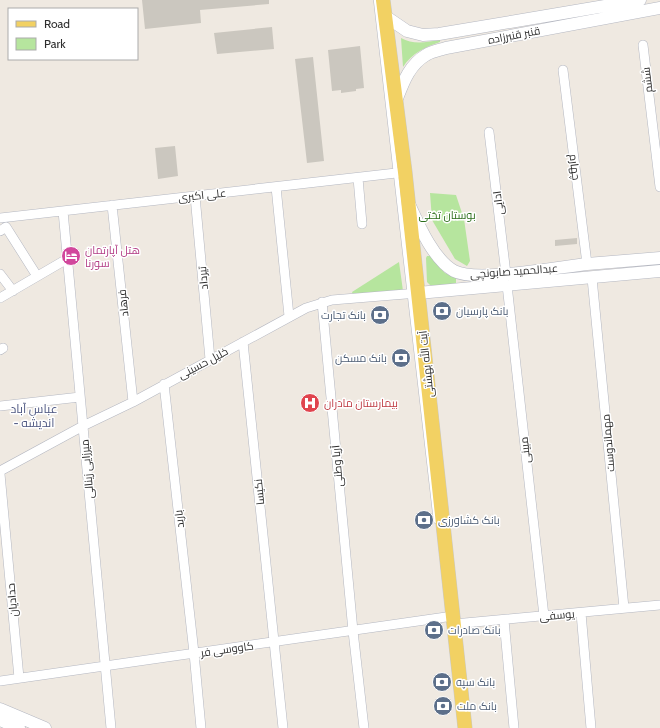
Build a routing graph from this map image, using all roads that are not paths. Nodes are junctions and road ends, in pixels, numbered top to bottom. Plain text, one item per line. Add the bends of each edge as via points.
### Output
1 (376, 0) edge
2 (383, 0) edge
3 (640, 0) edge
4 (660, 8) edge
5 (385, 16) junction
6 (643, 45) dead end
7 (563, 70) dead end
8 (395, 102) junction
9 (489, 132) dead end
10 (401, 173) junction
11 (358, 178) junction
12 (660, 186) edge
13 (276, 187) junction
14 (195, 196) junction
15 (408, 201) junction
16 (112, 205) junction
17 (63, 211) junction
18 (0, 218) edge
19 (362, 224) dead end
20 (3, 229) edge
21 (660, 258) edge
22 (67, 259) junction
23 (587, 264) junction
24 (660, 271) edge
25 (0, 274) edge
26 (37, 276) junction
27 (592, 278) junction
28 (507, 279) junction
29 (13, 290) junction
30 (413, 294) junction
31 (0, 298) edge
32 (322, 302) junction
33 (289, 316) junction
34 (243, 342) junction
35 (210, 359) junction
36 (164, 384) junction
37 (80, 397) junction
38 (133, 402) junction
39 (0, 406) edge
40 (83, 426) junction
41 (0, 471) edge
42 (0, 474) edge
43 (436, 525) dead end
44 (660, 605) edge
45 (624, 608) junction
46 (581, 612) junction
47 (544, 616) junction
48 (449, 619) junction
49 (504, 620) junction
50 (353, 630) junction
51 (274, 642) junction
52 (194, 653) junction
53 (105, 666) junction
54 (19, 678) junction
55 (0, 681) edge
56 (0, 709) edge
57 (3, 723) edge
58 (19, 728) edge
59 (45, 728) edge
60 (111, 728) edge
61 (202, 728) edge
62 (283, 728) edge
63 (364, 728) edge
64 (466, 728) edge
65 (514, 728) edge
66 (592, 728) edge

1 - 10 lane
2 - 5 main road, آیت الله بهشتی
3 - 5 main road, قنبر قنبرزاده via 439,34 423,35 407,31
4 - 8 main road, قنبر قنبرزاده via 446,48 427,54 412,66
5 - 8 main road, آیت الله بهشتی
6 - 12 street, ششم
7 - 23 street, چهارم
8 - 10 main road, آیت الله بهشتی
9 - 28 street, ادایی
10 - 11 street, علی‌ اکبری
10 - 15 main road, آیت الله بهشتی
10 - 30 lane
11 - 13 street, علی‌ اکبری
11 - 19 street
13 - 14 street, علی‌ اکبری
13 - 33 street
14 - 16 street, علی‌ اکبری
14 - 35 street, تیرداد
15 - 28 main road, عبدالحمید صابونچی via 431,246 449,267 467,275
15 - 30 main road, آیت الله بهشتی
16 - 17 street, علی‌ اکبری
16 - 38 street, فرهاد
17 - 18 street, علی‌ اکبری
17 - 22 street, میرزایی زینالی
20 - 26 street
21 - 23 main road, عبدالحمید صابونچی
22 - 26 street
22 - 37 street, میرزایی زینالی
23 - 28 main road, عبدالحمید صابونچی
24 - 27 main road, عبدالحمید صابونچی
25 - 29 street
26 - 29 street
27 - 28 main road, عبدالحمید صابونچی
27 - 45 street, مهماندوست
28 - 30 main road, عبدالحمید صابونچی
28 - 47 street, مبینی
29 - 31 street
30 - 32 street, خلیل حسینی
30 - 43 lane
30 - 48 main road, آیت الله بهشتی
32 - 33 street, خلیل حسینی
32 - 50 street, آریا وطنی
33 - 34 street, خلیل حسینی
34 - 35 street, خلیل حسینی
34 - 51 street, نکیسا
35 - 36 street, خلیل حسینی
36 - 38 street, خلیل حسینی
36 - 52 street, باربد
37 - 39 street
37 - 40 street, میرزایی زینالی
38 - 40 street, خلیل حسینی
40 - 41 street, خلیل حسینی
40 - 53 street, میرزایی زینالی
42 - 54 street, حدادیان
44 - 45 street, یوسفی
45 - 46 street, یوسفی
46 - 47 street, یوسفی
46 - 66 street
47 - 49 street, یوسفی
48 - 49 street, یوسفی
48 - 50 street, کاووسی فر
48 - 64 main road, آیت الله بهشتی
49 - 65 street
50 - 51 street, کاووسی فر
50 - 63 street, آریا وطنی
51 - 52 street, کاووسی فر
51 - 62 street, نکیسا
52 - 53 street, کاووسی فر
52 - 61 street, باربد
53 - 54 street, کاووسی فر
53 - 60 street, میرزایی زینالی
54 - 55 street, کاووسی فر
56 - 59 main road
57 - 58 main road

